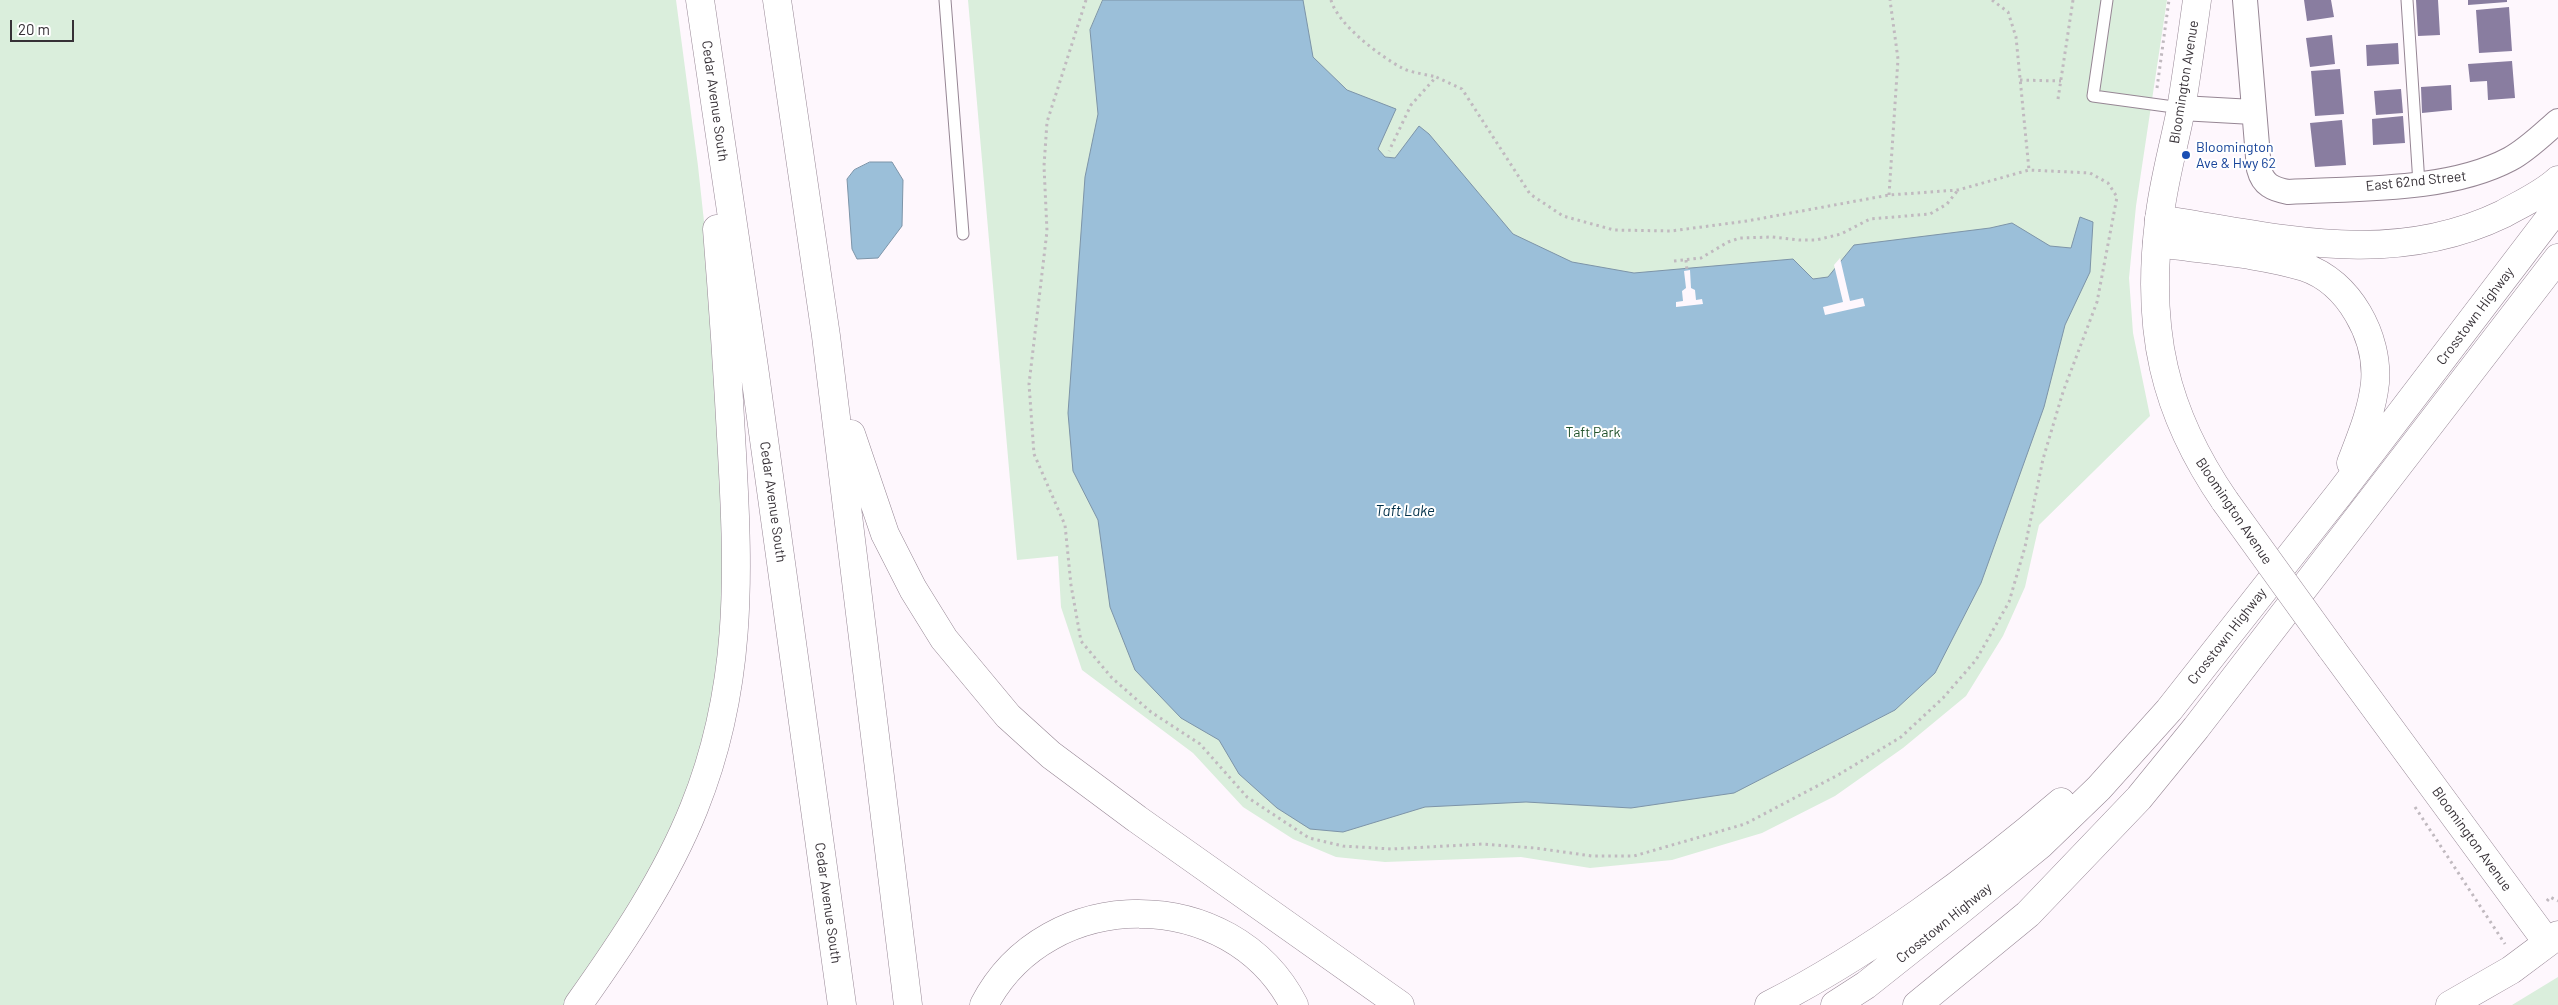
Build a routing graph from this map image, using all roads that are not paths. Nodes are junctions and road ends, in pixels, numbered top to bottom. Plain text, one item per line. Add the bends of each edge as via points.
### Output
1 (700, 0) edge
2 (777, 0) edge
3 (945, 0) edge
4 (2107, 0) edge
5 (2197, 0) edge
6 (2245, 0) edge
7 (2407, 0) edge
8 (711, 72) junction
9 (2181, 108) junction
10 (2253, 112) junction
11 (2558, 121) edge
12 (2558, 180) edge
13 (2419, 184) junction
14 (2558, 207) edge
15 (2158, 231) junction
16 (963, 234) dead end
17 (2558, 258) edge
18 (826, 336) junction
19 (2340, 493) junction
20 (2169, 710) junction
21 (2028, 914) junction
22 (2553, 939) edge
23 (578, 1005) edge
24 (842, 1005) edge
25 (908, 1005) edge
26 (984, 1005) edge
27 (1294, 1005) edge
28 (1400, 1005) edge
29 (1769, 1005) edge
30 (1835, 1005) edge
31 (1917, 1005) edge
32 (1946, 1005) edge
33 (2450, 1005) edge

1 - 8 main road, Cedar Avenue South
2 - 18 main road
3 - 16 lane
4 - 9 lane via 2093,96
5 - 9 main road, Bloomington Avenue
6 - 10 street
7 - 13 lane
8 - 23 main road via 715,206 737,536 736,632 731,674 710,763 694,808 654,887
8 - 24 main road, Cedar Avenue South
9 - 10 street
9 - 15 main road, Bloomington Avenue
10 - 13 street, East 62nd Street via 2262,180 2274,189 2288,192
11 - 13 street, East 62nd Street via 2512,159 2478,174
12 - 15 main road via 2480,225 2448,235 2385,246
14 - 19 main road, Crosstown Highway
15 - 19 main road via 2306,268 2341,291 2356,310 2367,331 2374,356 2375,381 2372,406
15 - 22 main road, Bloomington Avenue, bridge via 2155,317 2170,392 2182,428 2204,470 2331,648
17 - 21 main road via 2196,728 2139,798
18 - 25 main road
18 - 28 main road via 864,476 885,534 913,589 944,639 978,682 1008,716 1051,755
19 - 20 main road, Crosstown Highway
20 - 29 main road via 2048,813 1930,904 1843,962
20 - 30 main road, Crosstown Highway via 2099,788 2040,845 1866,985
21 - 31 main road
21 - 32 main road
22 - 33 main road via 2511,970
26 - 27 main road via 1000,980 1051,936 1080,923 1147,913 1180,917 1216,930 1247,948 1270,968

